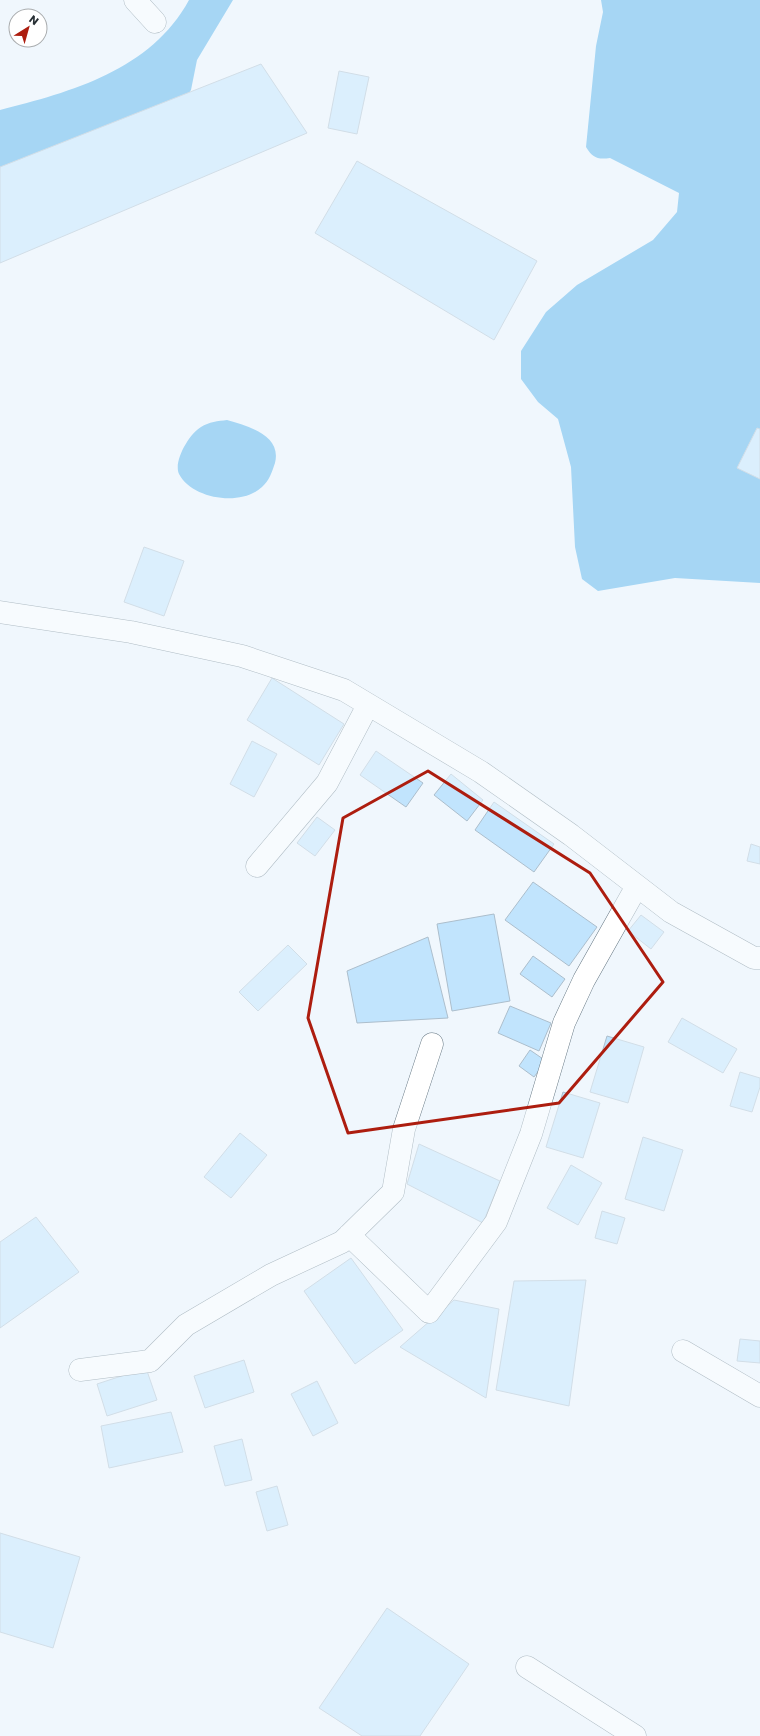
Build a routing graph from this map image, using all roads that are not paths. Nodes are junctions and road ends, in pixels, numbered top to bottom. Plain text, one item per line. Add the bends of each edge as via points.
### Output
1 (135, 0) edge
2 (155, 22) dead end
3 (0, 612) edge
4 (368, 705) junction
5 (257, 866) dead end
6 (637, 886) junction
7 (760, 958) edge
8 (432, 1044) dead end
9 (349, 1235) junction
10 (683, 1352) dead end
11 (80, 1370) dead end
12 (760, 1396) edge
13 (527, 1668) dead end
14 (635, 1736) edge

1 - 2 street
3 - 4 street via 131,632 242,656 344,690
4 - 5 street via 327,783
4 - 6 street via 481,772 571,835
6 - 7 street via 670,912 754,958
6 - 9 street via 584,980 564,1023 531,1134 496,1222 429,1312
8 - 9 street via 404,1129 393,1192
9 - 11 street via 342,1242 271,1275 186,1325 150,1360
10 - 12 street
13 - 14 street

